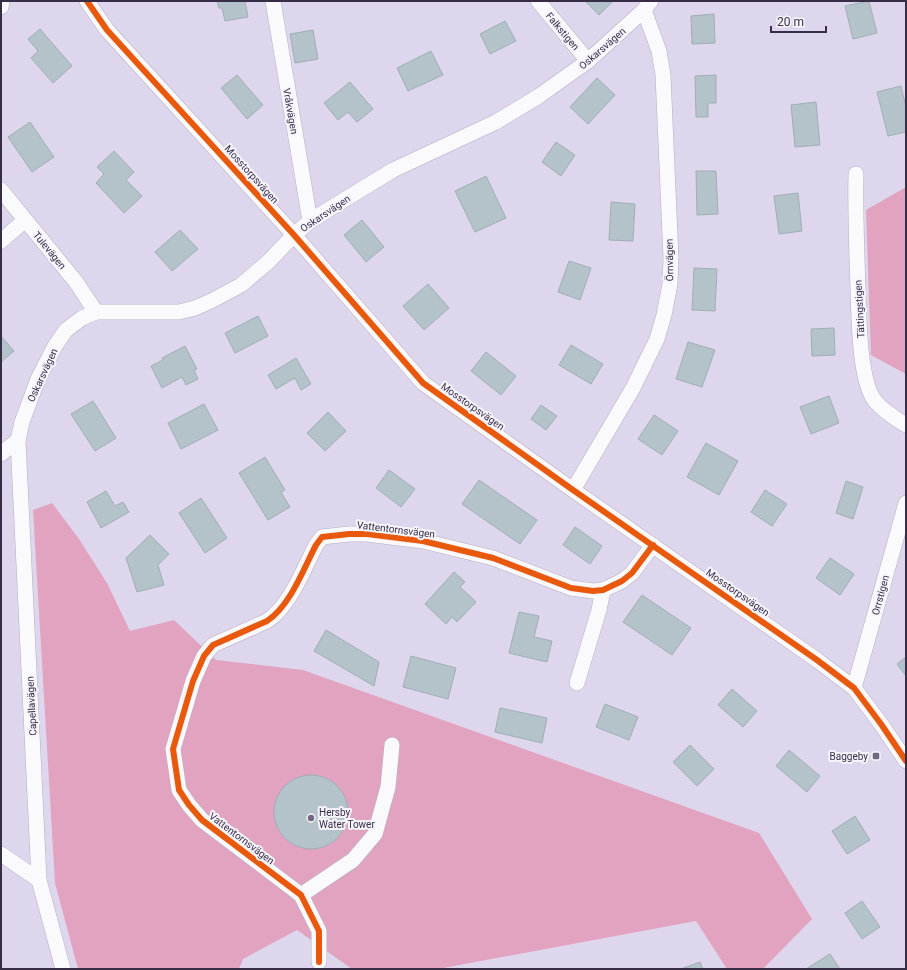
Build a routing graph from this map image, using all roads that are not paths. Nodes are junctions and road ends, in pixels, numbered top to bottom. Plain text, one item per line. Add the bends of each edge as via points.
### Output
1 (2, 1) edge
2 (87, 1) edge
3 (273, 1) edge
4 (538, 1) edge
5 (648, 6) edge
6 (1, 7) edge
7 (588, 61) junction
8 (856, 174) dead end
9 (1, 190) edge
10 (25, 220) junction
11 (310, 221) junction
12 (294, 235) junction
13 (1, 242) edge
14 (96, 312) junction
15 (906, 425) edge
16 (18, 440) junction
17 (1, 454) edge
18 (573, 490) junction
19 (906, 503) edge
20 (653, 545) junction
21 (603, 590) junction
22 (577, 683) dead end
23 (854, 688) junction
24 (392, 745) dead end
25 (906, 761) edge
26 (1, 854) edge
27 (39, 880) junction
28 (301, 895) junction
29 (319, 962) dead end
30 (63, 969) edge

1 - 6 street
2 - 12 street, Mosstorpsvägen via 107,30
3 - 11 street, Vråkvägen
4 - 7 street, Falkstigen
5 - 7 street, Oskarsvägen
5 - 18 street, Örnvägen via 664,75 670,284 657,339 633,388
7 - 11 street, Oskarsvägen via 539,96 496,122 393,170
8 - 15 street, Tättingstigen via 855,209 863,363 874,401
9 - 10 street, Tulevägen
10 - 13 street
10 - 14 street, Tulevägen via 76,282
11 - 12 street, Oskarsvägen
12 - 14 street, Oskarsvägen via 241,285 196,308 179,312
12 - 18 street, Mosstorpsvägen via 423,383
14 - 16 street, Oskarsvägen via 82,318 66,330 55,346 38,379
16 - 17 street
16 - 27 street, Capellavägen
18 - 20 street, Mosstorpsvägen
19 - 23 street, Orrstigen
20 - 21 street, Vattentornsvägen via 632,573
20 - 23 street, Mosstorpsvägen
21 - 22 street
21 - 28 street, Vattentornsvägen via 571,588 493,558 424,541 367,534 322,537 285,605 275,616 213,645 204,656 193,681 173,749 179,790 202,820
23 - 25 street, Mosstorpsvägen
24 - 28 street via 388,788 375,834 353,860
26 - 27 street
27 - 30 street, Capellavägen
28 - 29 street, Vattentornsvägen via 319,931

